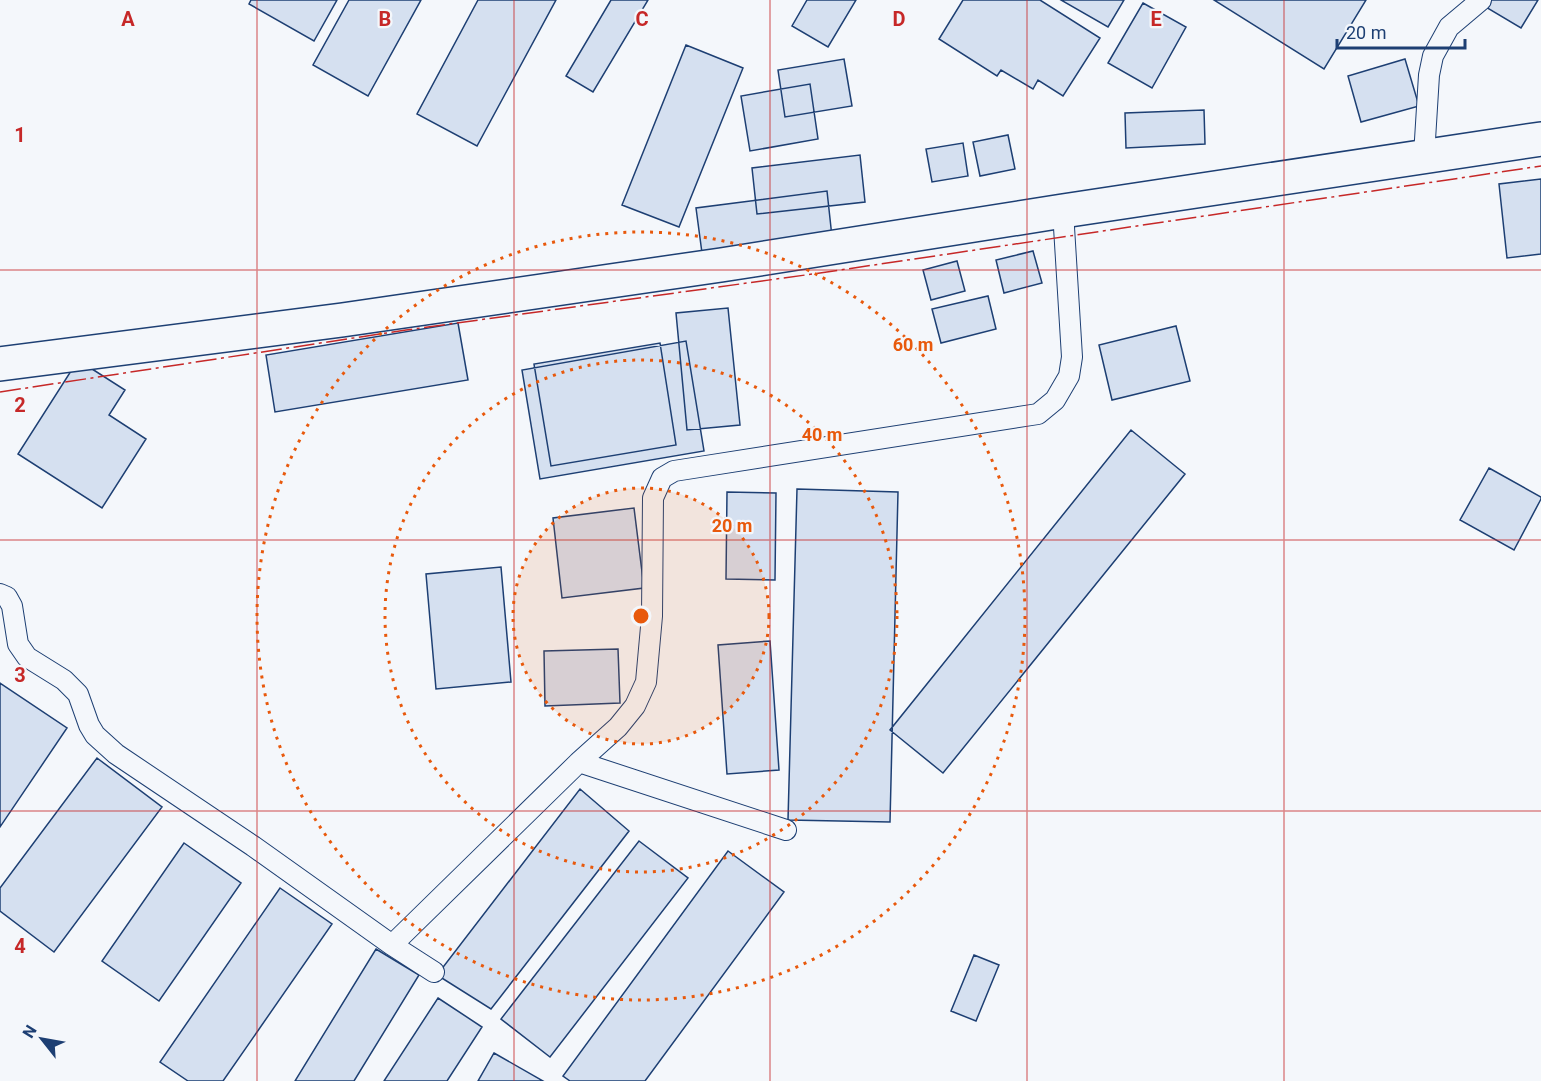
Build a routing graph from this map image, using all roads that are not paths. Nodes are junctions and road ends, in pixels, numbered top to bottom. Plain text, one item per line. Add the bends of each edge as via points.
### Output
1 (1481, 0) edge
2 (1541, 139) edge
3 (1424, 156) junction
4 (1063, 211) junction
5 (0, 364) edge
6 (0, 594) edge
7 (579, 762) junction
8 (786, 830) dead end
9 (392, 945) junction
10 (434, 972) dead end

1 - 3 lane via 1449,27 1433,56
2 - 3 street
3 - 4 street
4 - 5 street via 342,320
4 - 7 lane via 1071,366 1054,400 1038,414 674,471 662,478 654,498 652,616 646,681 635,706 618,727
6 - 9 lane via 12,606 22,650 78,694 89,725 109,748
7 - 8 lane
7 - 9 lane
9 - 10 lane

